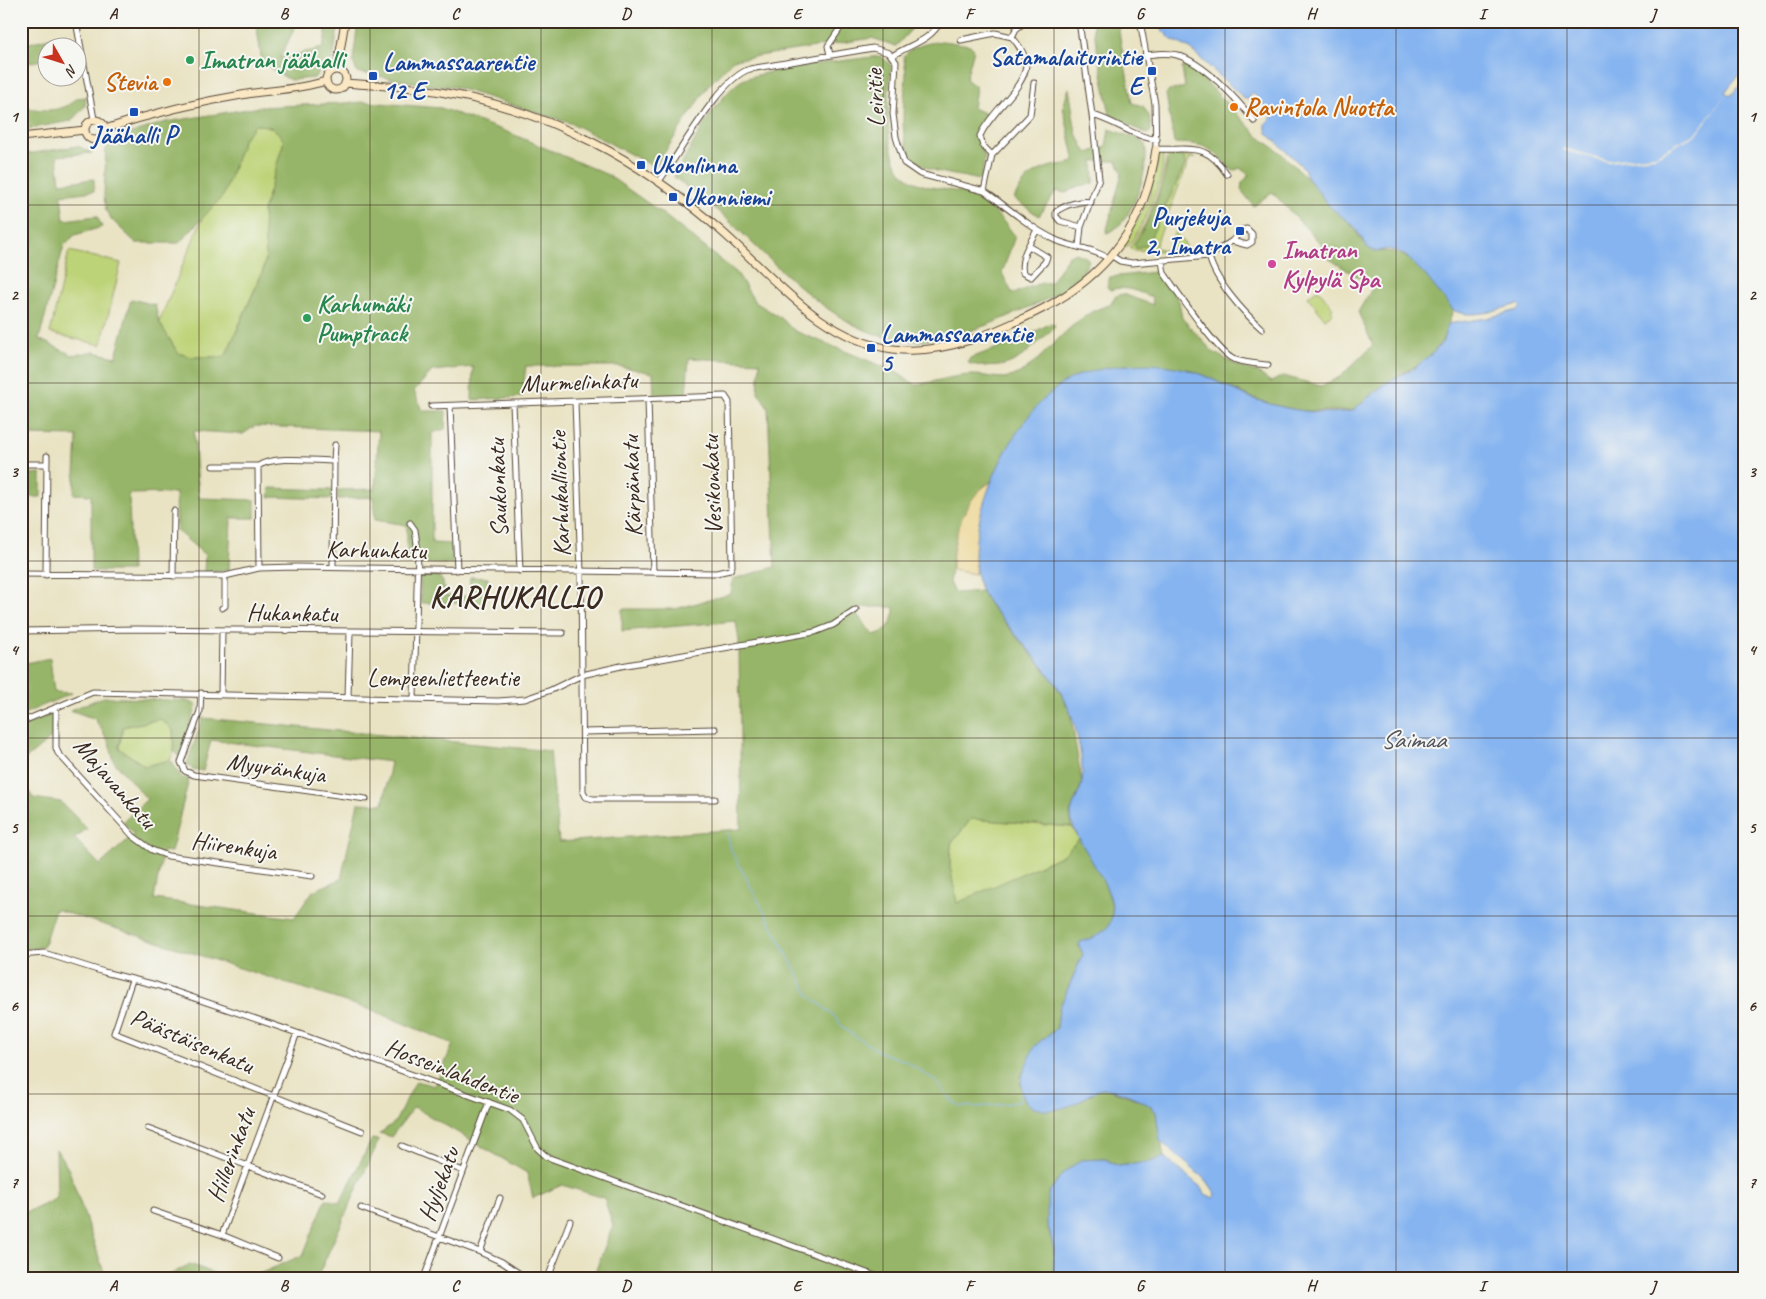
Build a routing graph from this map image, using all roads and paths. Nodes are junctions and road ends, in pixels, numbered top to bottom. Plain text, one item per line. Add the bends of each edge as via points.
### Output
1 (76, 21) edge
2 (345, 21) edge
3 (845, 21) edge
4 (941, 21) edge
5 (1026, 21) edge
6 (1079, 21) edge
7 (1140, 21) edge
8 (1012, 37) junction
9 (961, 40) dead end
10 (830, 55) junction
11 (1146, 55) junction
12 (892, 56) junction
13 (337, 70) junction
14 (326, 81) junction
15 (345, 83) junction
16 (1034, 83) dead end
17 (1092, 115) junction
18 (94, 119) junction
19 (1254, 122) dead end
20 (105, 128) junction
21 (85, 130) junction
22 (21, 137) edge
23 (1157, 139) junction
24 (1156, 149) junction
25 (992, 155) junction
26 (1227, 174) dead end
27 (659, 181) junction
28 (984, 191) junction
29 (1091, 202) junction
30 (1081, 227) junction
31 (1037, 230) junction
32 (1232, 241) dead end
33 (1030, 246) junction
34 (1078, 246) junction
35 (1209, 256) junction
36 (1110, 257) junction
37 (1162, 261) junction
38 (1262, 329) dead end
39 (1268, 365) dead end
40 (648, 399) junction
41 (727, 399) joint
42 (575, 402) junction
43 (514, 403) junction
44 (431, 406) dead end
45 (450, 406) junction
46 (335, 445) dead end
47 (47, 456) dead end
48 (334, 461) junction
49 (25, 464) dead end
50 (47, 464) junction
51 (213, 466) dead end
52 (258, 466) junction
53 (174, 511) dead end
54 (410, 523) dead end
55 (333, 567) junction
56 (259, 568) junction
57 (416, 570) junction
58 (457, 570) junction
59 (730, 570) joint
60 (520, 571) junction
61 (581, 572) junction
62 (653, 572) junction
63 (21, 574) edge
64 (46, 575) junction
65 (173, 576) junction
66 (225, 576) junction
67 (222, 608) dead end
68 (856, 610) dead end
69 (21, 631) edge
70 (222, 631) junction
71 (415, 632) junction
72 (350, 633) junction
73 (563, 633) dead end
74 (582, 675) junction
75 (201, 693) junction
76 (221, 694) junction
77 (348, 696) junction
78 (414, 698) junction
79 (56, 707) junction
80 (21, 722) edge
81 (715, 729) dead end
82 (582, 732) junction
83 (366, 799) dead end
84 (715, 799) dead end
85 (152, 850) joint
86 (312, 876) dead end
87 (21, 955) edge
88 (132, 980) junction
89 (297, 1033) junction
90 (273, 1096) junction
91 (489, 1102) junction
92 (148, 1128) dead end
93 (362, 1131) dead end
94 (402, 1146) dead end
95 (247, 1165) junction
96 (463, 1171) junction
97 (322, 1194) dead end
98 (500, 1198) dead end
99 (361, 1208) dead end
100 (153, 1211) dead end
101 (570, 1221) dead end
102 (222, 1234) junction
103 (439, 1238) junction
104 (480, 1252) junction
105 (278, 1258) dead end
106 (424, 1278) edge
107 (526, 1278) edge
108 (548, 1278) edge
109 (881, 1278) edge

1 - 18 street
2 - 13 street
3 - 10 street via 828,46
4 - 12 street via 928,38
5 - 8 street
6 - 17 street
7 - 11 street
8 - 9 street via 995,33
8 - 25 street via 1026,65 1020,81 983,128 981,141
10 - 12 street, Leiritie via 873,48
10 - 27 street, Leiritie via 750,69 737,75 720,91
11 - 19 street via 1168,53 1194,63 1236,100
11 - 23 street via 1155,104
12 - 28 street, Leiritie via 897,68 894,123 904,163 920,174
13 - 14 street via 329,73
13 - 15 street via 345,76
14 - 15 street via 333,89 340,89
14 - 20 street via 165,110
15 - 27 street via 416,88 494,103 559,126 595,143
16 - 25 street via 1030,115
17 - 23 street via 1106,118 1147,138
17 - 29 street via 1099,179
18 - 20 street
18 - 21 street via 87,123
20 - 21 street via 103,136 96,140 88,137
21 - 22 street
23 - 24 street
24 - 26 street via 1189,147 1200,150 1216,160
24 - 36 street via 1142,205 1131,228
25 - 28 street
27 - 36 street via 721,231 816,316 847,335 892,349 937,348 994,331 1067,294
28 - 31 street
29 - 30 street
29 - 30 street via 1078,203 1056,212 1060,221
30 - 34 street
31 - 33 street
31 - 34 street
32 - 35 street
33 - 33 street via 1022,258 1022,266 1023,273 1031,277 1047,257
34 - 36 street
35 - 37 street
35 - 38 street via 1217,276
36 - 37 street via 1128,263
37 - 39 street via 1164,273 1228,355 1233,359
40 - 41 street, Murmelinkatu via 721,396
40 - 42 street, Murmelinkatu
40 - 62 street, Kärpänkatu
41 - 59 street, Vesikonkatu via 733,557
42 - 43 street, Murmelinkatu
42 - 61 street, Karhukalliontie
43 - 45 street, Murmelinkatu
43 - 60 street, Saukonkatu
44 - 45 street, Murmelinkatu
45 - 58 street
46 - 48 street
47 - 50 street
48 - 52 street via 276,460
48 - 55 street
49 - 50 street
50 - 64 street
51 - 52 street
52 - 56 street
53 - 65 street
54 - 57 street via 416,540
55 - 56 street, Karhunkatu
55 - 57 street, Karhunkatu
56 - 66 street, Karhunkatu
57 - 58 street, Karhunkatu
57 - 71 street
58 - 60 street, Karhunkatu
59 - 62 street, Karhunkatu via 716,573
60 - 61 street, Karhunkatu
61 - 62 street, Karhunkatu
61 - 74 street, Karhukalliontie
63 - 64 street, Karhunkatu
64 - 65 street, Karhunkatu
65 - 66 street, Karhunkatu
66 - 67 street via 225,606
68 - 74 street, Lempeenlietteentie via 832,625 796,637
69 - 70 street, Hukankatu
70 - 72 street, Hukankatu
70 - 76 street
71 - 72 street, Hukankatu
71 - 73 street, Hukankatu
71 - 78 street
72 - 77 street
74 - 78 street, Lempeenlietteentie via 525,698 498,701
74 - 82 street, Karhukalliontie
75 - 76 street, Lempeenlietteentie
75 - 79 street, Lempeenlietteentie via 93,692
75 - 83 street, Myyränkuja via 200,711 181,762 182,768 194,775
76 - 77 street, Lempeenlietteentie
77 - 78 street, Lempeenlietteentie
79 - 80 street, Lempeenlietteentie
79 - 85 street, Majavankatu via 58,753 132,836
81 - 82 street
82 - 84 street, Karhukalliontie via 583,791 586,797
85 - 86 street, Hiirenkuja via 168,856
87 - 88 street, Hosseinlahdentie via 44,953
88 - 89 street, Hosseinlahdentie via 188,995
88 - 90 street, Päästäisenkatu via 114,1033
89 - 90 street, Hillerinkatu
89 - 91 street, Hosseinlahdentie
90 - 93 street
90 - 95 street, Hillerinkatu
91 - 96 street, Hyljekatu
91 - 109 street, Hosseinlahdentie via 524,1120 538,1149 547,1157
92 - 95 street
94 - 96 street
95 - 97 street
95 - 102 street, Hillerinkatu
96 - 103 street, Hyljekatu
98 - 104 street
99 - 103 street
100 - 102 street
101 - 108 street
102 - 105 street
103 - 104 street
103 - 106 street, Hyljekatu
104 - 107 street

